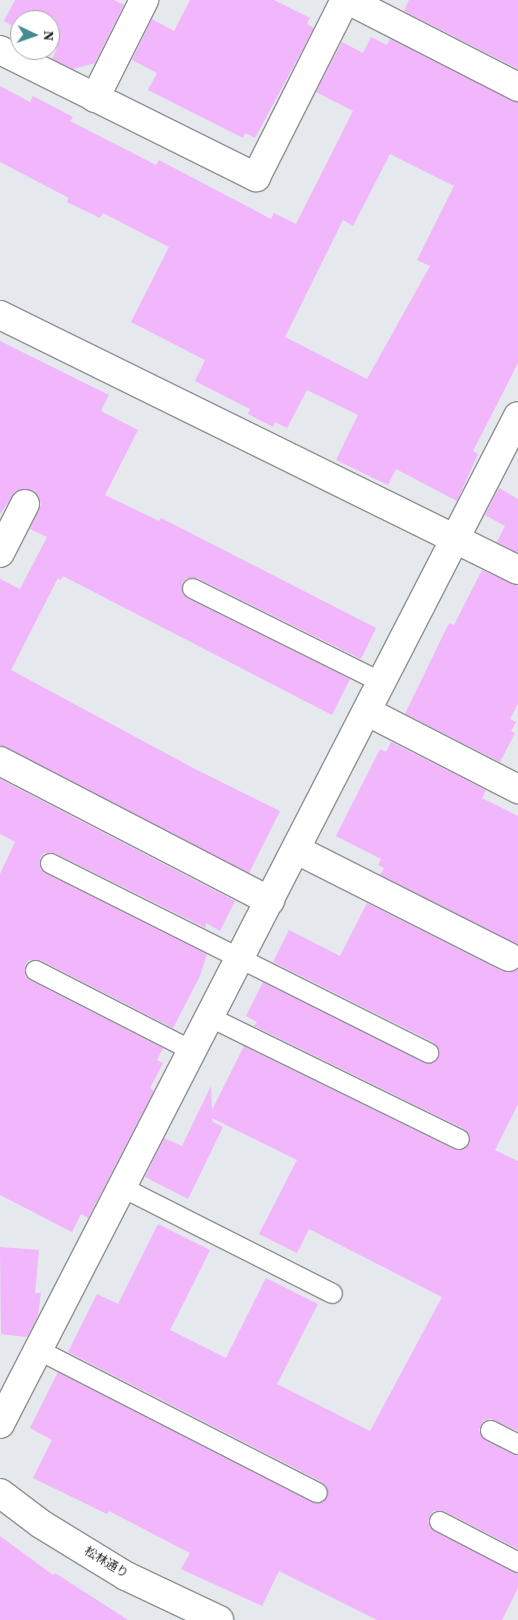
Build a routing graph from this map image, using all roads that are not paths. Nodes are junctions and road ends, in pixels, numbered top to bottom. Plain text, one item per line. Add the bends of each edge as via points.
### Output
1 (144, 0) edge
2 (347, 0) edge
3 (0, 50) edge
4 (518, 86) edge
5 (95, 98) junction
6 (0, 315) edge
7 (518, 416) edge
8 (25, 504) dead end
9 (3, 539) edge
10 (458, 539) junction
11 (518, 570) edge
12 (192, 588) dead end
13 (383, 683) junction
14 (368, 712) junction
15 (0, 761) edge
16 (518, 789) edge
17 (297, 850) junction
18 (50, 863) dead end
19 (270, 901) junction
20 (508, 957) dead end
21 (240, 958) junction
22 (34, 970) dead end
23 (210, 1017) junction
24 (193, 1051) junction
25 (428, 1052) dead end
26 (459, 1139) dead end
27 (122, 1187) junction
28 (332, 1293) dead end
29 (38, 1350) junction
30 (0, 1424) edge
31 (490, 1430) dead end
32 (518, 1444) edge
33 (317, 1492) dead end
34 (0, 1493) edge
35 (439, 1521) dead end
36 (518, 1562) edge
37 (219, 1620) edge

1 - 5 street
2 - 4 street
2 - 5 street via 256,177
3 - 5 street
6 - 10 street
7 - 10 street
8 - 9 street
10 - 11 street
10 - 13 street
12 - 13 lane
13 - 14 street
14 - 16 street
14 - 17 street
15 - 19 street
17 - 19 street
17 - 20 street
18 - 21 lane
19 - 21 street
21 - 23 street
21 - 25 lane
22 - 24 lane
23 - 24 street
23 - 26 lane
24 - 27 street
27 - 28 lane
27 - 29 street
29 - 30 street
29 - 33 lane
31 - 32 lane
34 - 37 street, 松林通り via 41,1524 126,1576
35 - 36 lane

